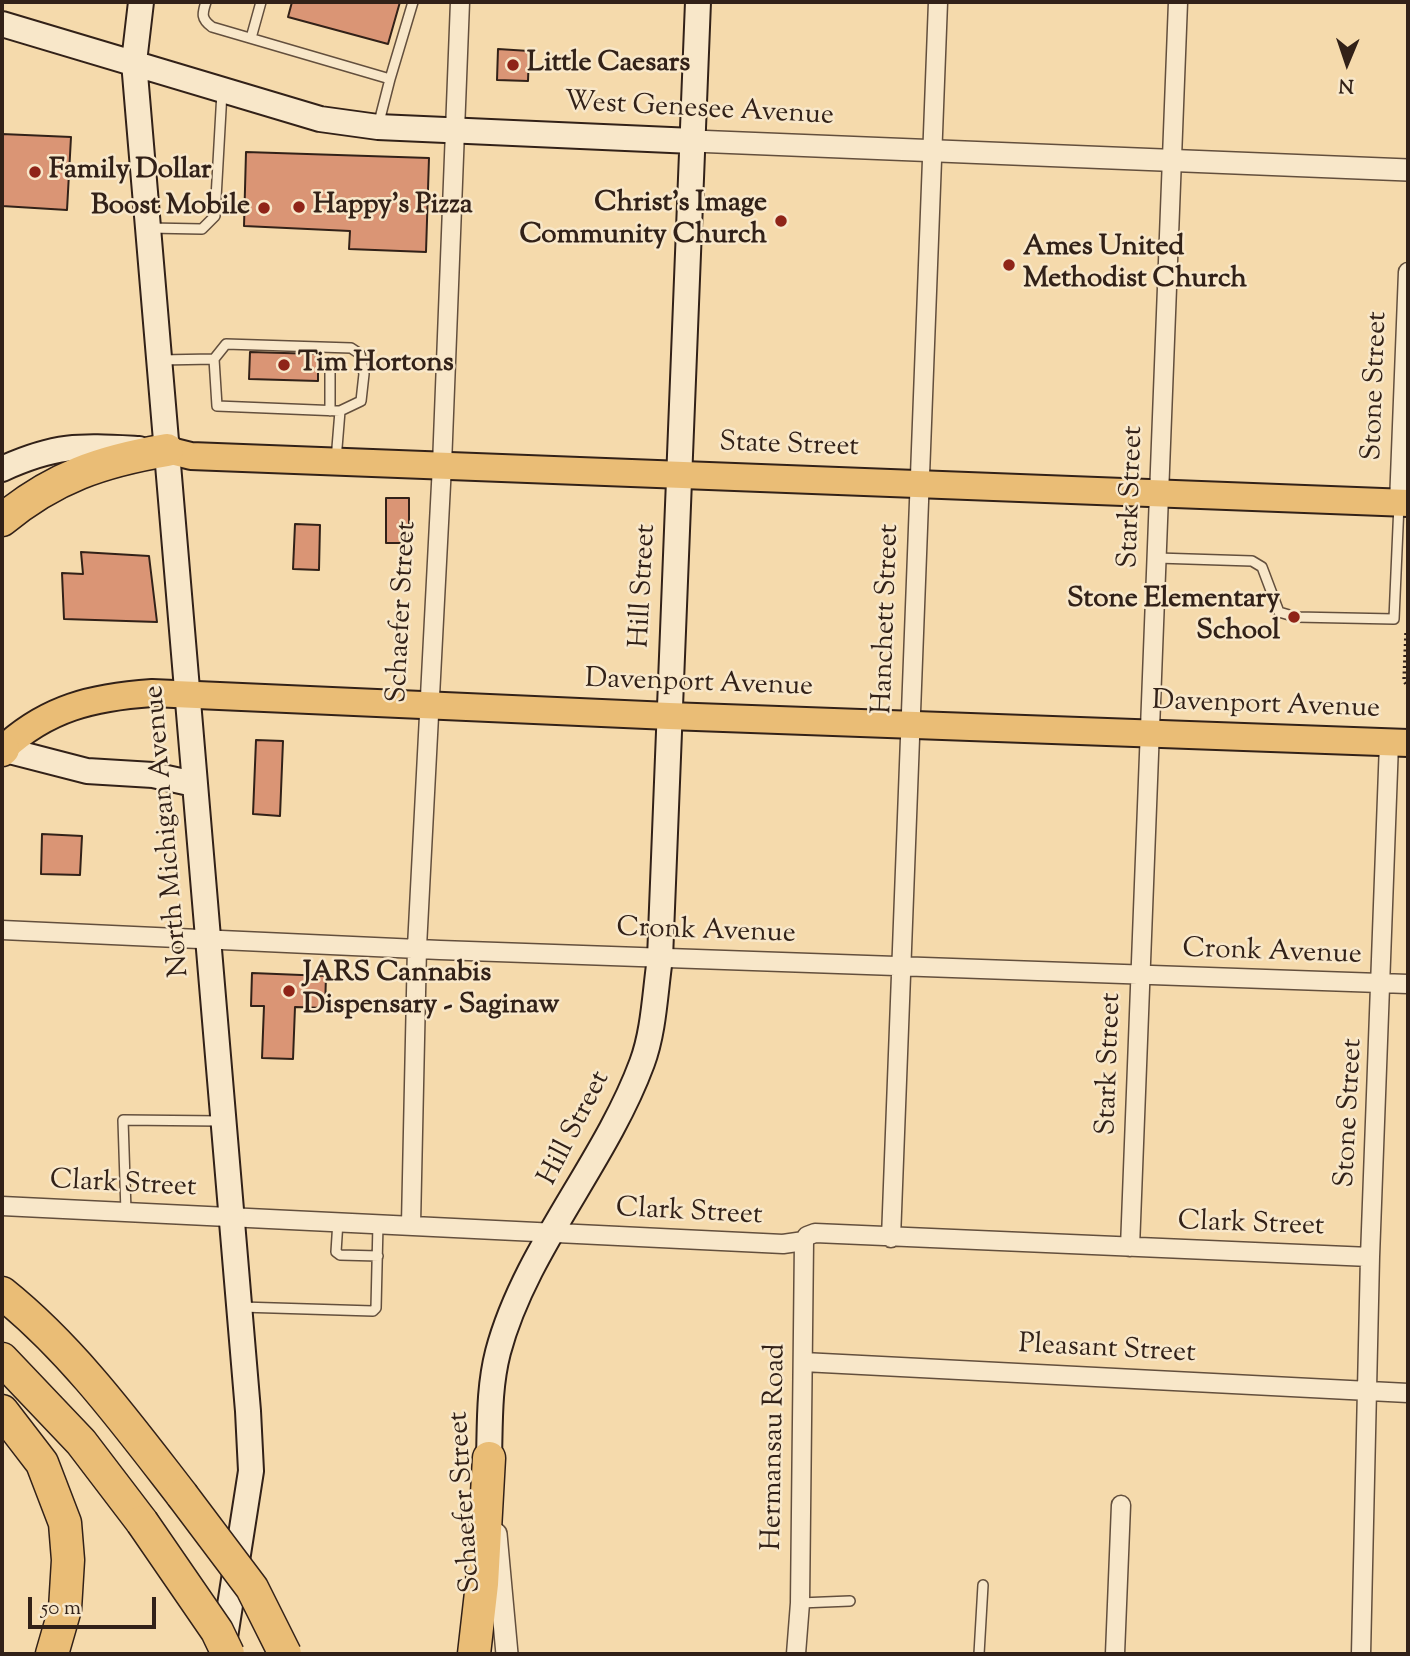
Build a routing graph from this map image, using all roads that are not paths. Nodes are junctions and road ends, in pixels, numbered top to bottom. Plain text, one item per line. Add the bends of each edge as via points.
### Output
1 (141, 2) edge
2 (206, 2) edge
3 (261, 2) edge
4 (413, 2) edge
5 (460, 2) edge
6 (698, 2) edge
7 (938, 2) edge
8 (1178, 2) edge
9 (2, 24) edge
10 (251, 38) junction
11 (134, 62) junction
12 (390, 79) junction
13 (222, 90) junction
14 (378, 127) junction
15 (455, 131) junction
16 (693, 141) junction
17 (932, 152) junction
18 (1172, 160) junction
19 (1408, 170) edge
20 (148, 228) junction
21 (1408, 272) edge
22 (214, 359) junction
23 (160, 360) junction
24 (330, 372) dead end
25 (335, 411) junction
26 (167, 450) junction
27 (336, 462) junction
28 (442, 465) junction
29 (2, 469) edge
30 (681, 474) junction
31 (920, 484) junction
32 (1159, 495) junction
33 (1404, 503) edge
34 (2, 520) edge
35 (1157, 558) junction
36 (187, 694) junction
37 (430, 706) junction
38 (669, 716) junction
39 (911, 724) junction
40 (1151, 735) junction
41 (1399, 743) edge
42 (2, 749) edge
43 (194, 784) junction
44 (2, 930) edge
45 (206, 937) junction
46 (417, 947) junction
47 (660, 958) junction
48 (901, 966) junction
49 (1141, 976) junction
50 (1381, 984) junction
51 (1408, 984) edge
52 (225, 1121) junction
53 (2, 1206) edge
54 (126, 1212) junction
55 (231, 1217) junction
56 (338, 1221) junction
57 (378, 1223) junction
58 (411, 1224) junction
59 (553, 1234) junction
60 (891, 1238) junction
61 (804, 1241) junction
62 (1130, 1247) junction
63 (378, 1256) junction
64 (1370, 1257) junction
65 (2, 1293) edge
66 (239, 1307) junction
67 (2, 1359) edge
68 (803, 1362) junction
69 (1368, 1392) junction
70 (1408, 1394) edge
71 (2, 1411) edge
72 (489, 1458) junction
73 (1121, 1506) dead end
74 (983, 1585) dead end
75 (850, 1601) dead end
76 (800, 1603) junction
77 (52, 1654) edge
78 (222, 1654) edge
79 (228, 1654) edge
80 (285, 1654) edge
81 (474, 1654) edge
82 (507, 1654) edge
83 (796, 1654) edge
84 (979, 1654) edge
85 (1115, 1654) edge
86 (1361, 1654) edge

1 - 11 main road, North Michigan Avenue
2 - 10 lane via 204,21
3 - 10 lane
4 - 12 lane
5 - 15 street, Schaefer Street
6 - 16 main road, Hill Street
7 - 17 street, Hanchett Street
8 - 18 street, Stark Street
9 - 11 main road, West Genesee Avenue
10 - 12 lane
11 - 13 main road, West Genesee Avenue
11 - 20 main road, North Michigan Avenue
12 - 14 lane
13 - 14 main road, West Genesee Avenue via 320,119
13 - 20 lane via 215,216 202,229
14 - 15 main road, West Genesee Avenue
15 - 16 main road, West Genesee Avenue
15 - 28 street, Schaefer Street
16 - 17 street, West Genesee Avenue
16 - 30 main road, Hill Street
17 - 18 street, West Genesee Avenue
17 - 31 street, Hanchett Street
18 - 19 street, West Genesee Avenue
18 - 32 street, Stark Street
20 - 23 main road, North Michigan Avenue
21 - 33 street, Stone Street
22 - 23 lane
22 - 25 lane via 216,406
22 - 25 lane via 226,344 351,348 360,354 364,374 361,401
23 - 26 main road, North Michigan Avenue
24 - 25 lane
25 - 27 lane
26 - 27 main road, State Street via 191,456
26 - 29 main road via 78,446 39,453
26 - 34 highway via 115,459 71,475 31,496
26 - 36 main road, North Michigan Avenue
27 - 28 main road, State Street
28 - 30 main road, State Street
28 - 37 street, Schaefer Street
30 - 31 main road, State Street
30 - 38 main road, Hill Street
31 - 32 main road, State Street
31 - 39 street, Hanchett Street
32 - 33 main road, State Street
32 - 35 street, Stark Street
33 - 35 lane via 1394,619 1296,617 1279,612 1262,567 1252,561
35 - 40 street, Stark Street
36 - 37 main road, Davenport Avenue
36 - 42 main road, Davenport Avenue via 114,695 80,704 26,727
36 - 43 main road, North Michigan Avenue
37 - 38 main road, Davenport Avenue
37 - 46 street, Schaefer Street
38 - 39 main road, Davenport Avenue
38 - 47 main road, Hill Street
39 - 40 main road, Davenport Avenue
39 - 48 street, Hanchett Street
40 - 41 main road, Davenport Avenue
40 - 49 street, Stark Street
41 - 50 street, Stone Street
42 - 43 main road, Davenport Avenue via 87,771 153,775
43 - 45 main road, North Michigan Avenue
44 - 45 street, Cronk Avenue
45 - 46 street, Cronk Avenue
45 - 52 main road, North Michigan Avenue
46 - 47 street, Cronk Avenue
46 - 58 street, Schaefer Street
47 - 48 street, Cronk Avenue
47 - 59 main road, Hill Street via 644,1060
48 - 49 street, Cronk Avenue
48 - 60 street, Hanchett Street
49 - 50 street, Cronk Avenue
49 - 62 street, Stark Street
50 - 51 street, Cronk Avenue
50 - 64 street, Stone Street
52 - 54 lane via 123,1121
52 - 55 main road, North Michigan Avenue
53 - 54 street, Clark Street
54 - 55 street, Clark Street
55 - 56 street, Clark Street
55 - 66 main road, North Michigan Avenue
56 - 57 street, Clark Street
56 - 63 lane via 336,1252
57 - 58 street, Clark Street
57 - 63 lane
58 - 59 street, Clark Street
59 - 61 street, Clark Street via 783,1244
59 - 72 main road, Schaefer Street via 524,1286 498,1352 490,1398
60 - 61 street, Clark Street via 815,1233
60 - 62 street, Clark Street
61 - 68 street, Hermansau Road
62 - 64 street, Clark Street
63 - 66 lane via 373,1311
64 - 69 street, Stone Street
65 - 80 highway, bridge via 105,1396 183,1495 252,1588
66 - 78 main road, North Michigan Avenue via 251,1471
67 - 79 highway, bridge via 80,1442 142,1522
68 - 69 street, Pleasant Street
68 - 76 street, Hermansau Road
69 - 70 street, Pleasant Street
69 - 86 street, Stone Street
71 - 77 highway via 42,1463 65,1523 65,1609
72 - 81 highway
72 - 82 street, Schaefer Street
73 - 85 street
74 - 84 lane
75 - 76 lane
76 - 83 street, Hermansau Road

